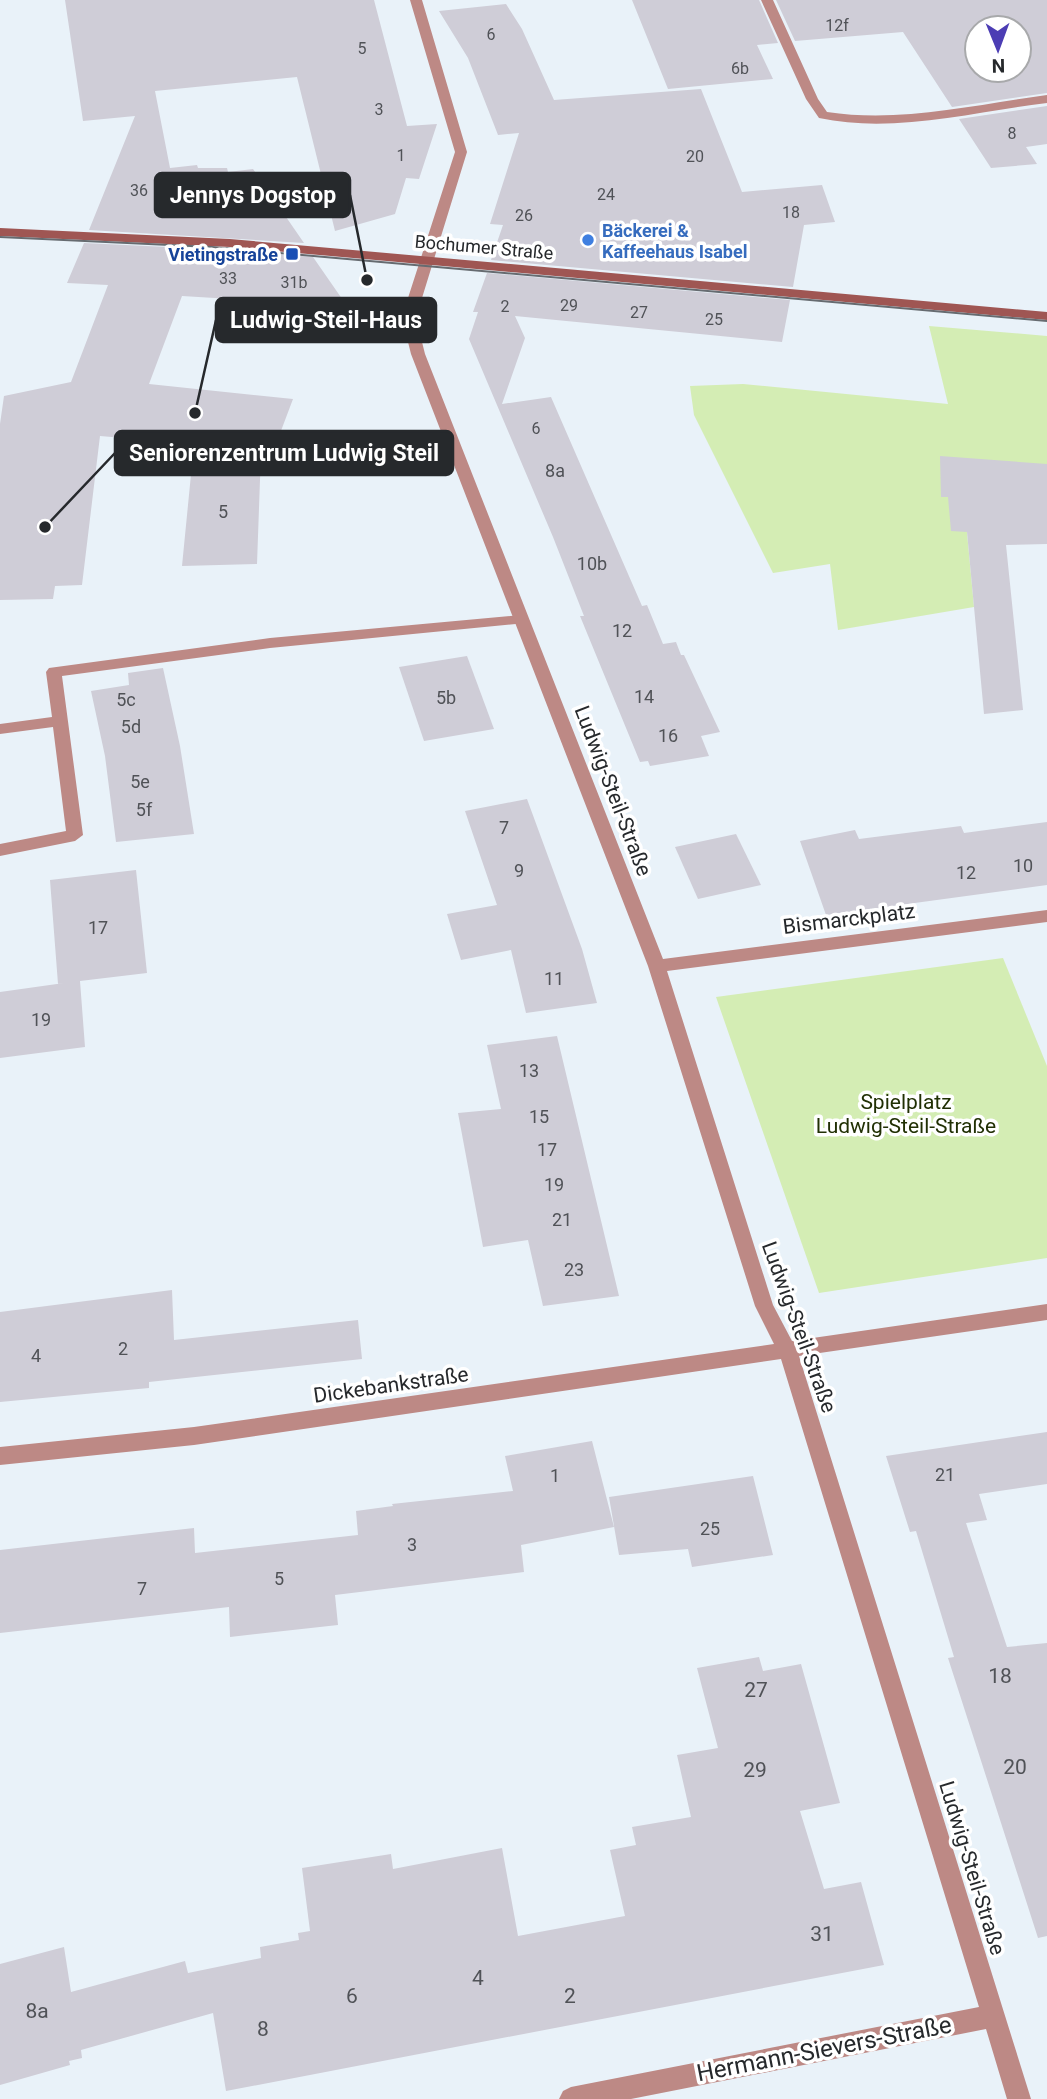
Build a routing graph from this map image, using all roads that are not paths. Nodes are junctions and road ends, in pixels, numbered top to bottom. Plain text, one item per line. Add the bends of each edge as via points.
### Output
1 (416, 0) edge
2 (766, 0) edge
3 (1041, 99) edge
4 (1047, 115) edge
5 (0, 232) edge
6 (428, 260) junction
7 (1047, 316) edge
8 (522, 620) junction
9 (60, 721) junction
10 (0, 729) edge
11 (0, 850) edge
12 (1047, 916) edge
13 (657, 966) junction
14 (1047, 1312) edge
15 (788, 1351) junction
16 (0, 1456) edge
17 (994, 2016) junction
18 (571, 2099) edge
19 (1019, 2099) edge

1 - 6 street via 461,152
2 - 3 street via 823,115 888,119
3 - 4 street
5 - 6 main road, Bochumer Straße via 178,240
6 - 7 main road, Bochumer Straße
6 - 8 street, Ludwig-Steil-Straße via 412,314 414,341
8 - 9 street via 270,643 54,672
8 - 13 street, Ludwig-Steil-Straße
9 - 10 street
9 - 11 street via 75,835
12 - 13 street, Bismarckplatz
13 - 15 street, Ludwig-Steil-Straße via 764,1306
14 - 15 street
15 - 16 street, Dickebankstraße via 194,1436
15 - 17 street, Ludwig-Steil-Straße
17 - 18 street, Hermann-Sievers-Straße
17 - 19 street, Ludwig-Steil-Straße

